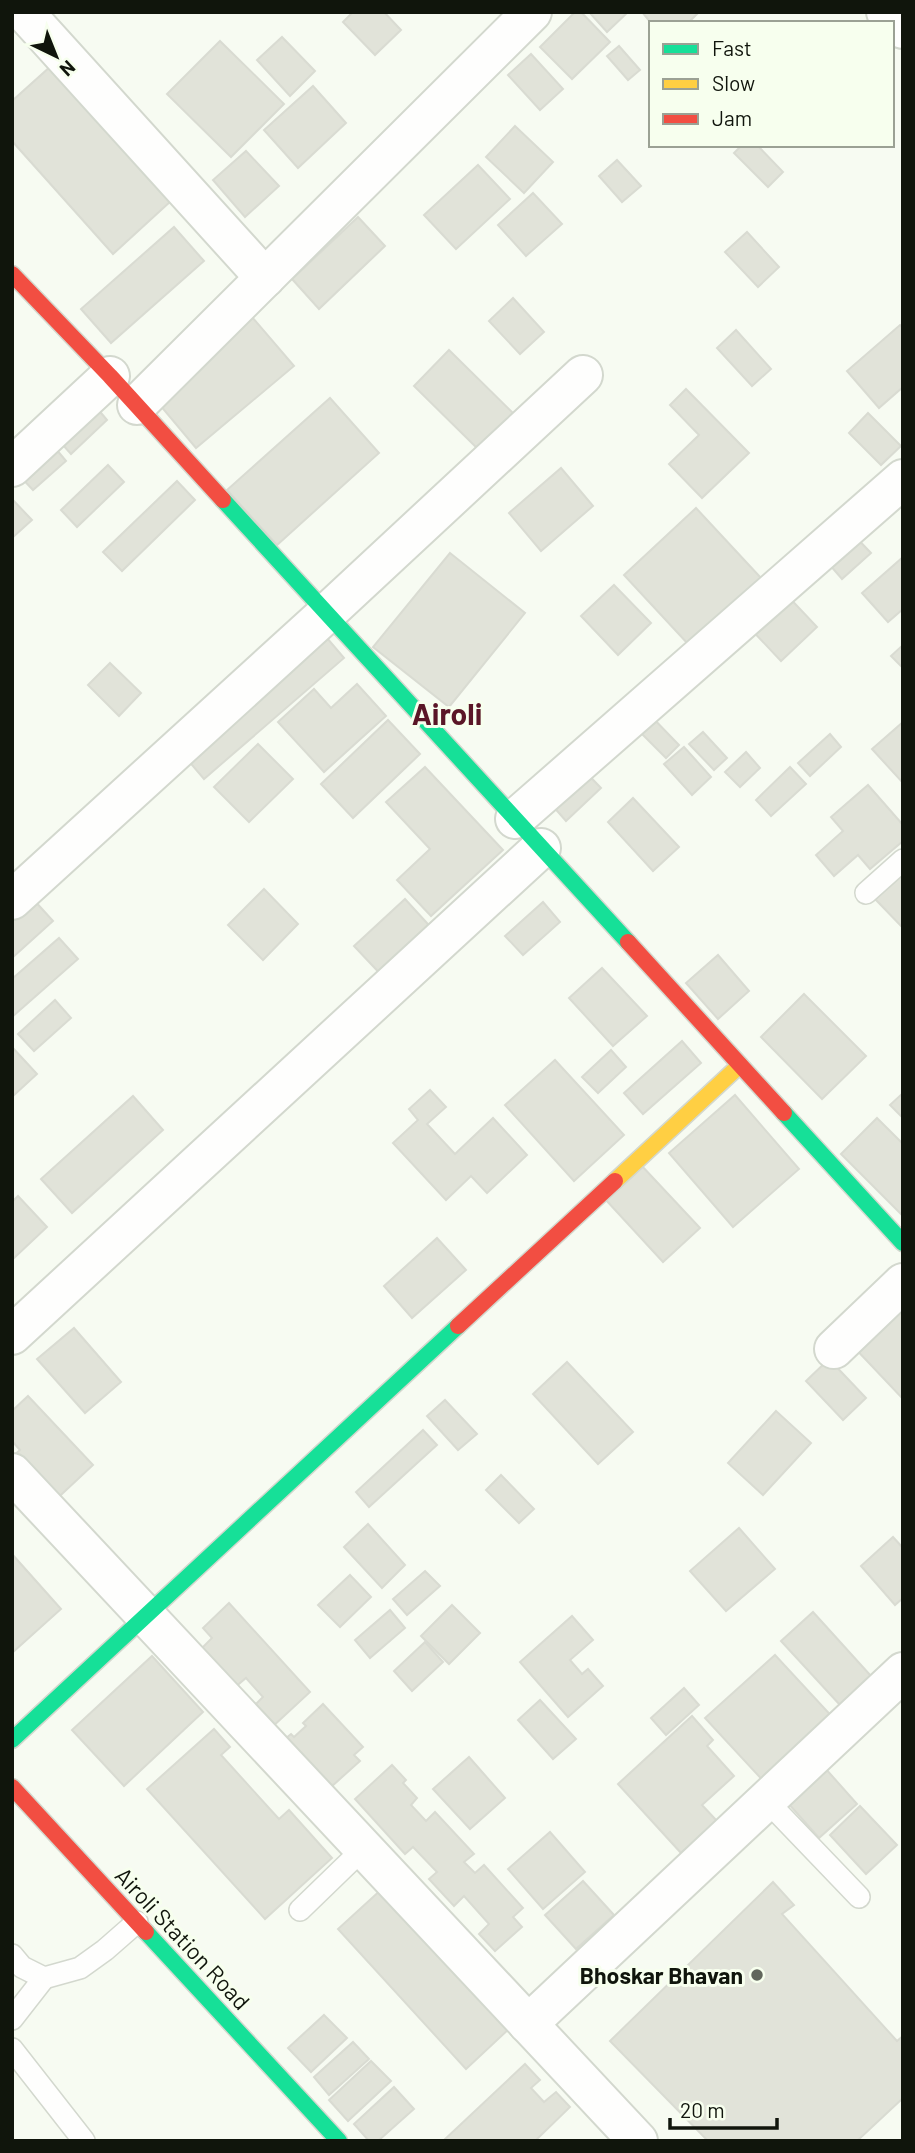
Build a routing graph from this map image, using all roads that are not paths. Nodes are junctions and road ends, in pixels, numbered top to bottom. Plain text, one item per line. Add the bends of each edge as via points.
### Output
1 (532, 12) edge
2 (886, 12) edge
3 (20, 18) edge
4 (903, 29) edge
5 (12, 274) edge
6 (265, 278) junction
7 (583, 374) dead end
8 (110, 376) junction
9 (137, 405) junction
10 (12, 467) edge
11 (903, 478) edge
12 (327, 613) junction
13 (515, 819) junction
14 (541, 848) junction
15 (903, 860) edge
16 (866, 893) dead end
17 (12, 900) edge
18 (740, 1065) junction
19 (903, 1243) edge
20 (903, 1283) edge
21 (12, 1335) edge
22 (834, 1349) dead end
23 (12, 1473) edge
24 (146, 1615) junction
25 (903, 1672) edge
26 (12, 1740) edge
27 (12, 1787) edge
28 (766, 1800) junction
29 (364, 1848) junction
30 (859, 1897) dead end
31 (300, 1910) dead end
32 (137, 1922) junction
33 (12, 1955) edge
34 (44, 1978) junction
35 (12, 2019) edge
36 (528, 2024) junction
37 (12, 2049) edge
38 (84, 2141) edge
39 (339, 2141) edge
40 (638, 2141) edge

1 - 6 street
2 - 4 street
3 - 6 street
5 - 8 street
6 - 9 street
7 - 12 street
8 - 9 street
8 - 10 street
9 - 12 street
11 - 13 street
12 - 13 street
12 - 17 street
13 - 14 street
14 - 18 street
14 - 21 street
15 - 16 lane
18 - 19 street
18 - 24 street
20 - 22 street
23 - 24 street
24 - 26 street
24 - 29 street
25 - 28 street
27 - 32 street, Airoli Station Road
28 - 30 lane
28 - 36 street
29 - 31 lane
29 - 36 street
32 - 34 lane via 80,1968
32 - 39 street, Airoli Station Road via 316,2126
33 - 34 lane via 22,1967
34 - 35 lane
36 - 40 street
37 - 38 lane

